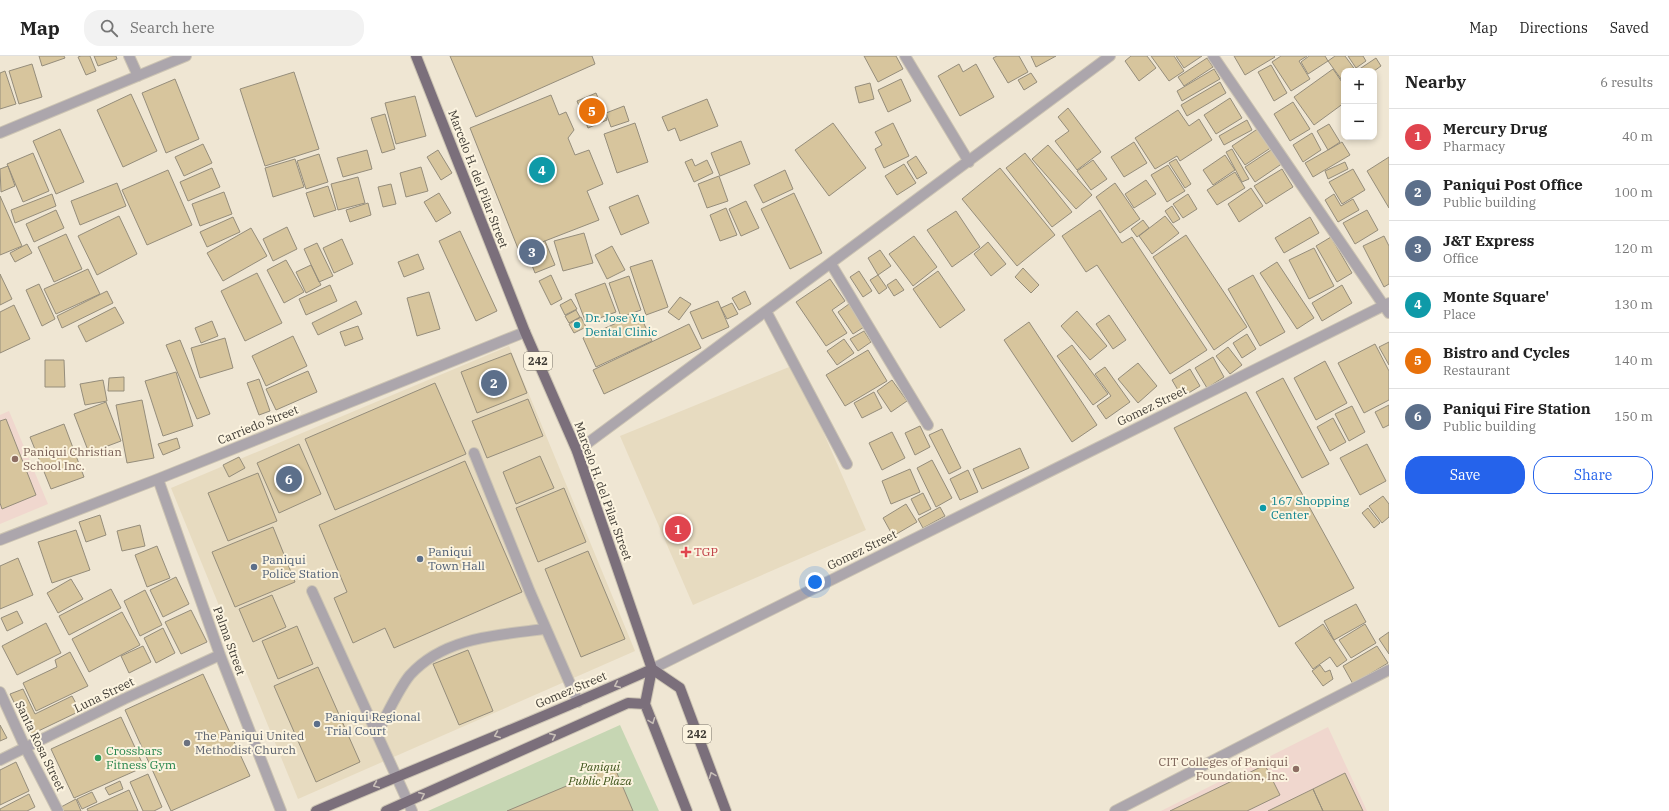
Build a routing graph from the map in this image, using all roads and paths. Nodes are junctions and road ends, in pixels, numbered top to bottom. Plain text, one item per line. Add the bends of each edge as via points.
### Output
1 (129, 56) edge
2 (186, 56) edge
3 (416, 56) edge
4 (905, 56) edge
5 (1110, 56) edge
6 (1213, 56) edge
7 (138, 76) junction
8 (0, 133) edge
9 (969, 162) junction
10 (831, 264) junction
11 (1388, 307) edge
12 (766, 311) junction
13 (525, 332) junction
14 (928, 425) dead end
15 (577, 450) junction
16 (474, 453) dead end
17 (847, 464) dead end
18 (158, 479) junction
19 (0, 540) edge
20 (312, 591) dead end
21 (545, 629) junction
22 (220, 655) junction
23 (652, 670) junction
24 (1389, 670) edge
25 (0, 692) edge
26 (578, 702) junction
27 (645, 704) junction
28 (376, 734) junction
29 (25, 747) junction
30 (0, 760) edge
31 (396, 776) junction
32 (410, 806) edge
33 (58, 811) edge
34 (281, 811) edge
35 (316, 811) edge
36 (386, 811) edge
37 (687, 811) edge
38 (726, 811) edge
39 (1115, 811) edge

1 - 7 street
2 - 7 street
3 - 13 main road, Marcelo H. del Pilar Street / 242
4 - 9 street
5 - 9 street
6 - 11 street
7 - 8 street
9 - 10 street
10 - 12 street
10 - 14 street
11 - 23 street, Gomez Street
12 - 15 street
12 - 17 street
13 - 15 main road, Marcelo H. del Pilar Street / 242
13 - 18 street, Carriedo Street
15 - 23 main road, Marcelo H. del Pilar Street / 242
16 - 21 street
18 - 19 street, Carriedo Street
18 - 22 street, Palma Street
20 - 28 street
21 - 26 street
21 - 28 street via 461,643 430,658 409,676
22 - 29 street, Luna Street
22 - 34 street, Palma Street
23 -> 26 main road, Gomez Street
23 - 27 main road
38 -> 23 main road, 242 via 680,688
24 - 39 street
25 - 29 street, Santa Rosa Street
26 -> 31 main road, Gomez Street
32 -> 27 main road via 628,703
27 -> 37 main road
28 - 31 street
29 - 30 street, Luna Street
29 - 33 street, Santa Rosa Street
31 - 32 street
31 -> 35 main road, Gomez Street
32 - 36 main road

